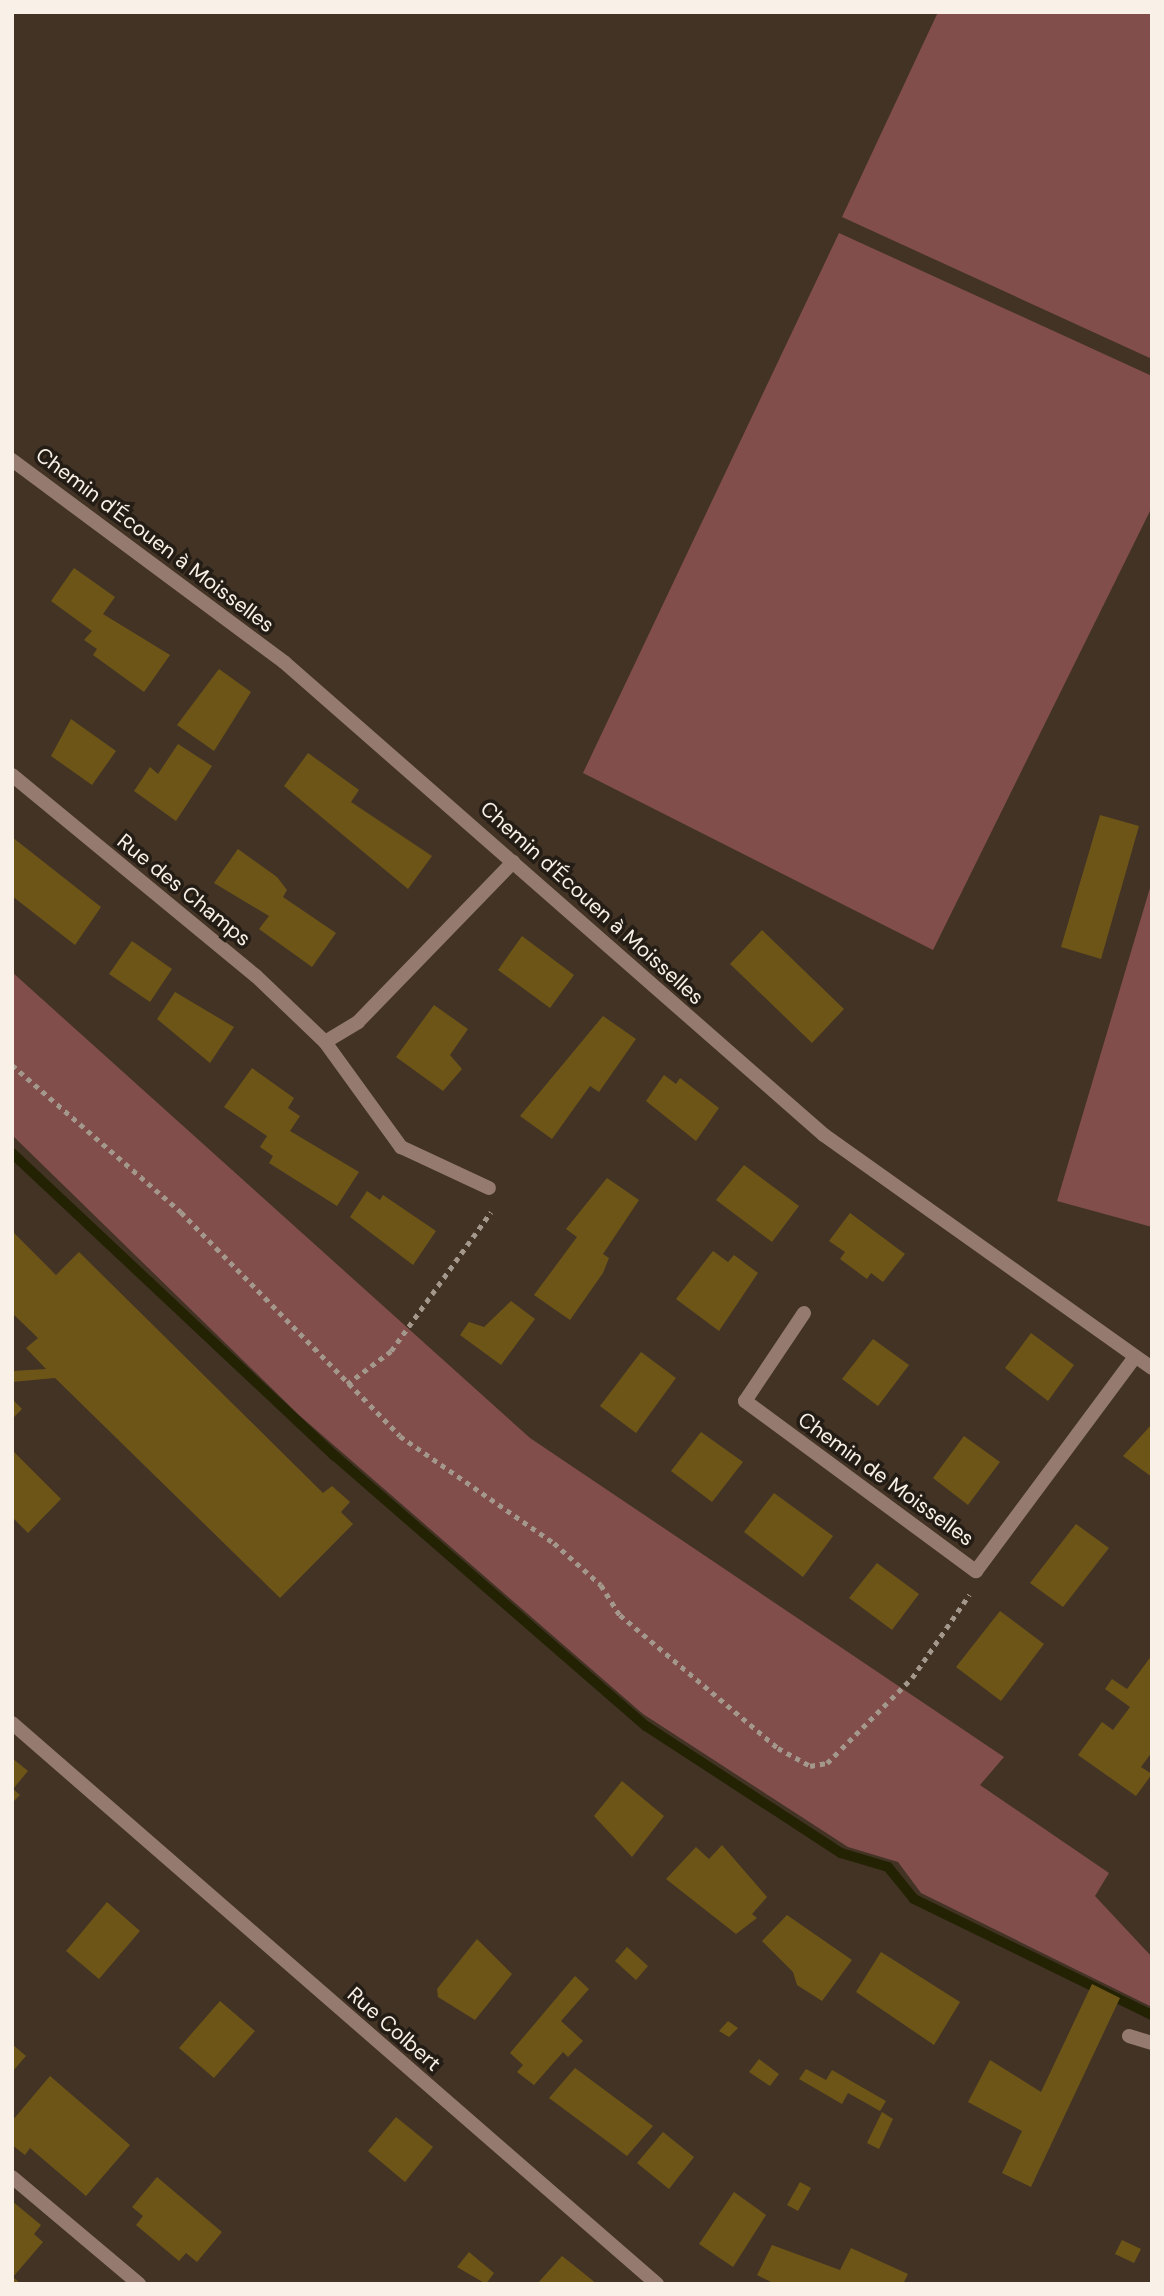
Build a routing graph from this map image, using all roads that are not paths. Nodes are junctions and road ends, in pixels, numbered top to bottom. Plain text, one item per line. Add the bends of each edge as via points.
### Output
1 (12, 460) edge
2 (12, 775) edge
3 (513, 862) junction
4 (325, 1042) junction
5 (489, 1188) road end
6 (804, 1313) dead end
7 (1134, 1358) junction
8 (1152, 1368) edge
9 (12, 1723) edge
10 (1129, 2036) dead end
11 (1152, 2043) edge
12 (12, 2177) edge
13 (139, 2284) edge
14 (657, 2284) edge

1 - 3 street, Chemin d'Écouen à Moisselles via 284,662
2 - 4 street, Rue des Champs via 256,976
3 - 4 street via 358,1022
3 - 7 street, Chemin d'Écouen à Moisselles via 824,1135
4 - 5 street, Rue des Champs via 401,1147
6 - 7 street, Chemin de Moisselles via 745,1401 976,1571
7 - 8 street, Chemin d'Écouen à Moisselles
9 - 14 street, Rue Colbert
10 - 11 street
12 - 13 street

